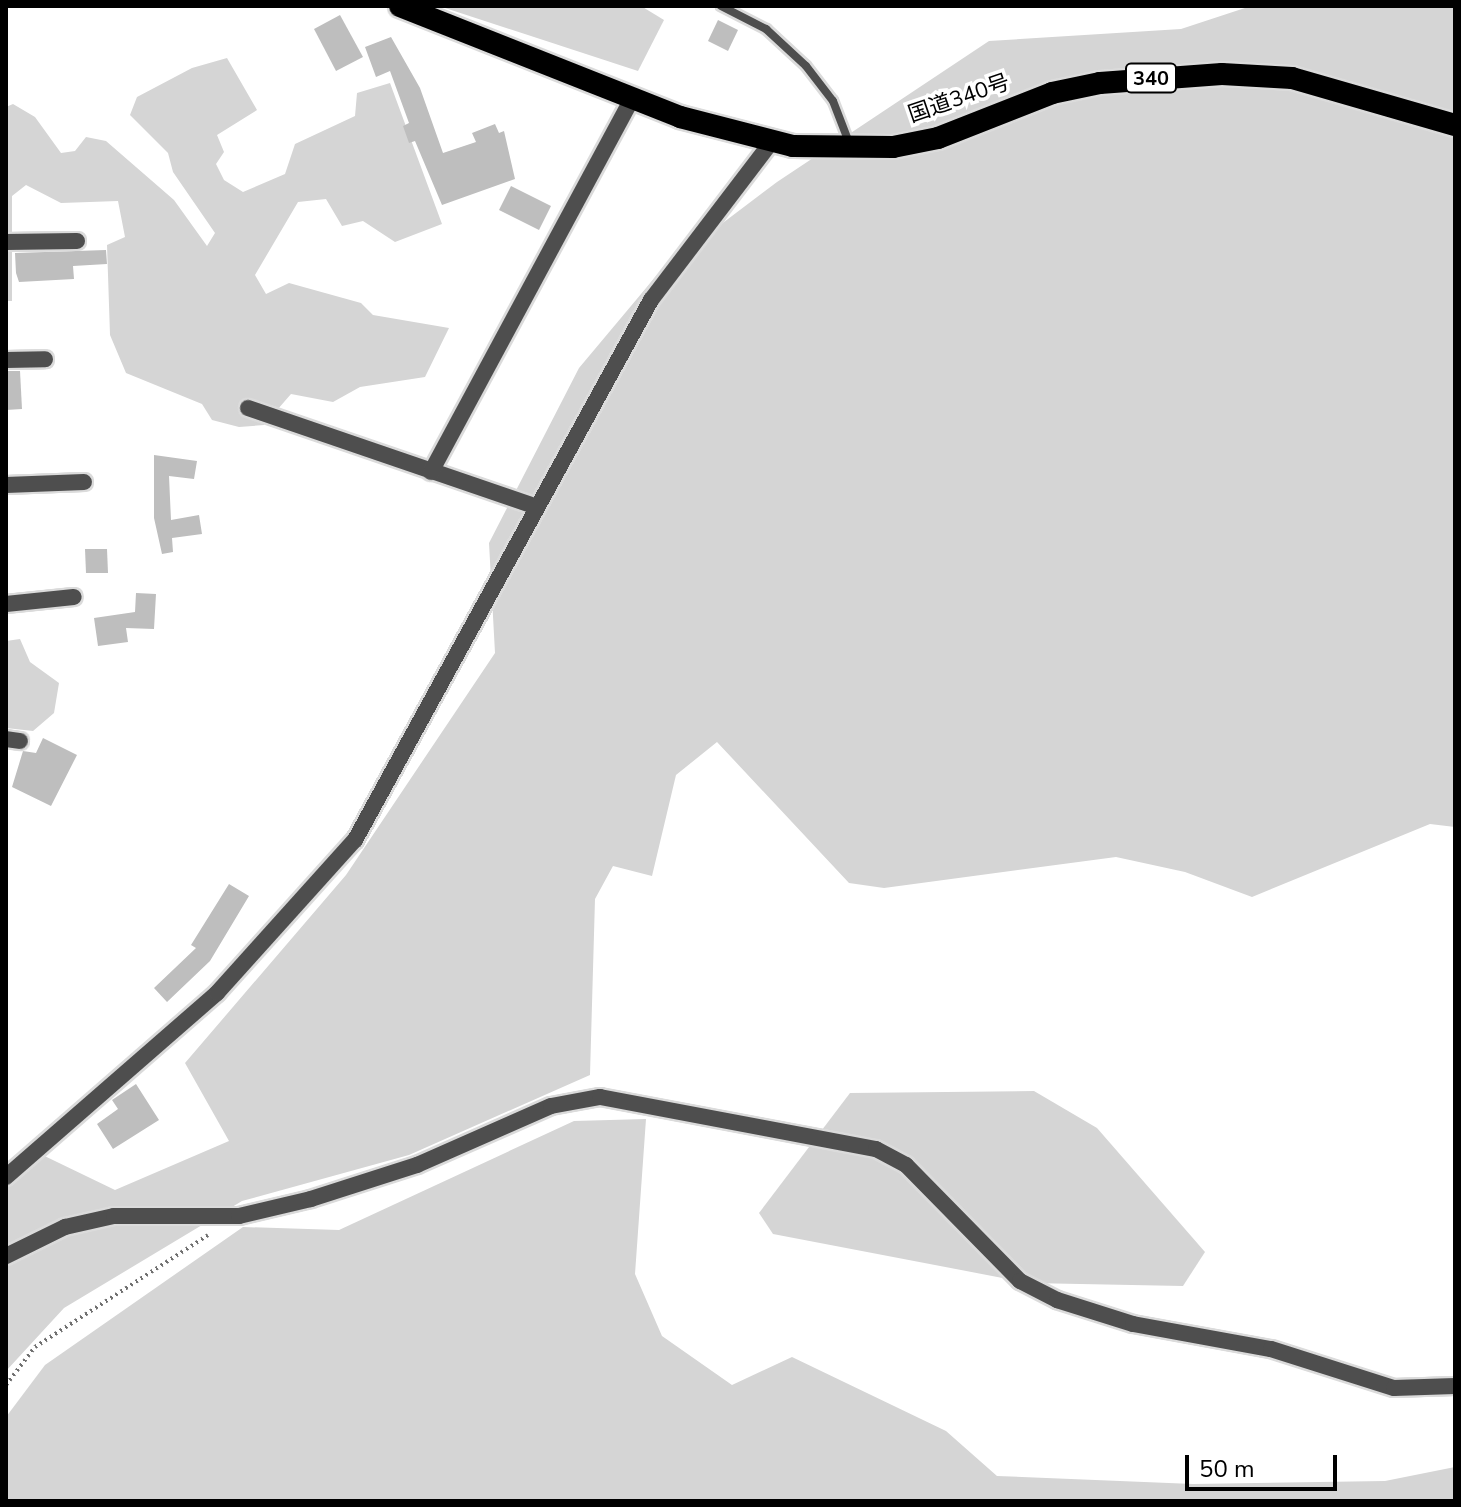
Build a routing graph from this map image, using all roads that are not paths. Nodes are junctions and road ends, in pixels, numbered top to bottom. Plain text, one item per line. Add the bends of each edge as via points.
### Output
1 (400, 6) edge
2 (721, 6) edge
3 (632, 99) junction
4 (1455, 125) edge
5 (770, 144) junction
6 (851, 150) junction
7 (77, 241) dead end
8 (6, 242) edge
9 (45, 359) dead end
10 (6, 360) edge
11 (248, 408) dead end
12 (431, 472) junction
13 (84, 482) dead end
14 (6, 485) edge
15 (537, 507) junction
16 (74, 597) dead end
17 (6, 604) edge
18 (6, 1177) edge
19 (6, 1256) edge
20 (1455, 1386) edge

1 - 3 highway, 国道340号 / 340
2 - 6 lane via 766,29 806,66 833,101
3 - 5 highway, 国道340号 / 340
3 - 12 street
4 - 6 highway, 国道340号 / 340 via 1292,78 1207,75 1088,85 938,138
5 - 6 highway, 国道340号 / 340
5 - 15 street via 651,300
7 - 8 street
9 - 10 street
11 - 12 street
12 - 15 street
13 - 14 street
15 - 18 street via 355,840 217,993
16 - 17 street
19 - 20 street via 65,1227 114,1216 239,1216 417,1165 551,1106 600,1097 876,1149 906,1165 1020,1281 1057,1300 1133,1324 1271,1349 1394,1388

